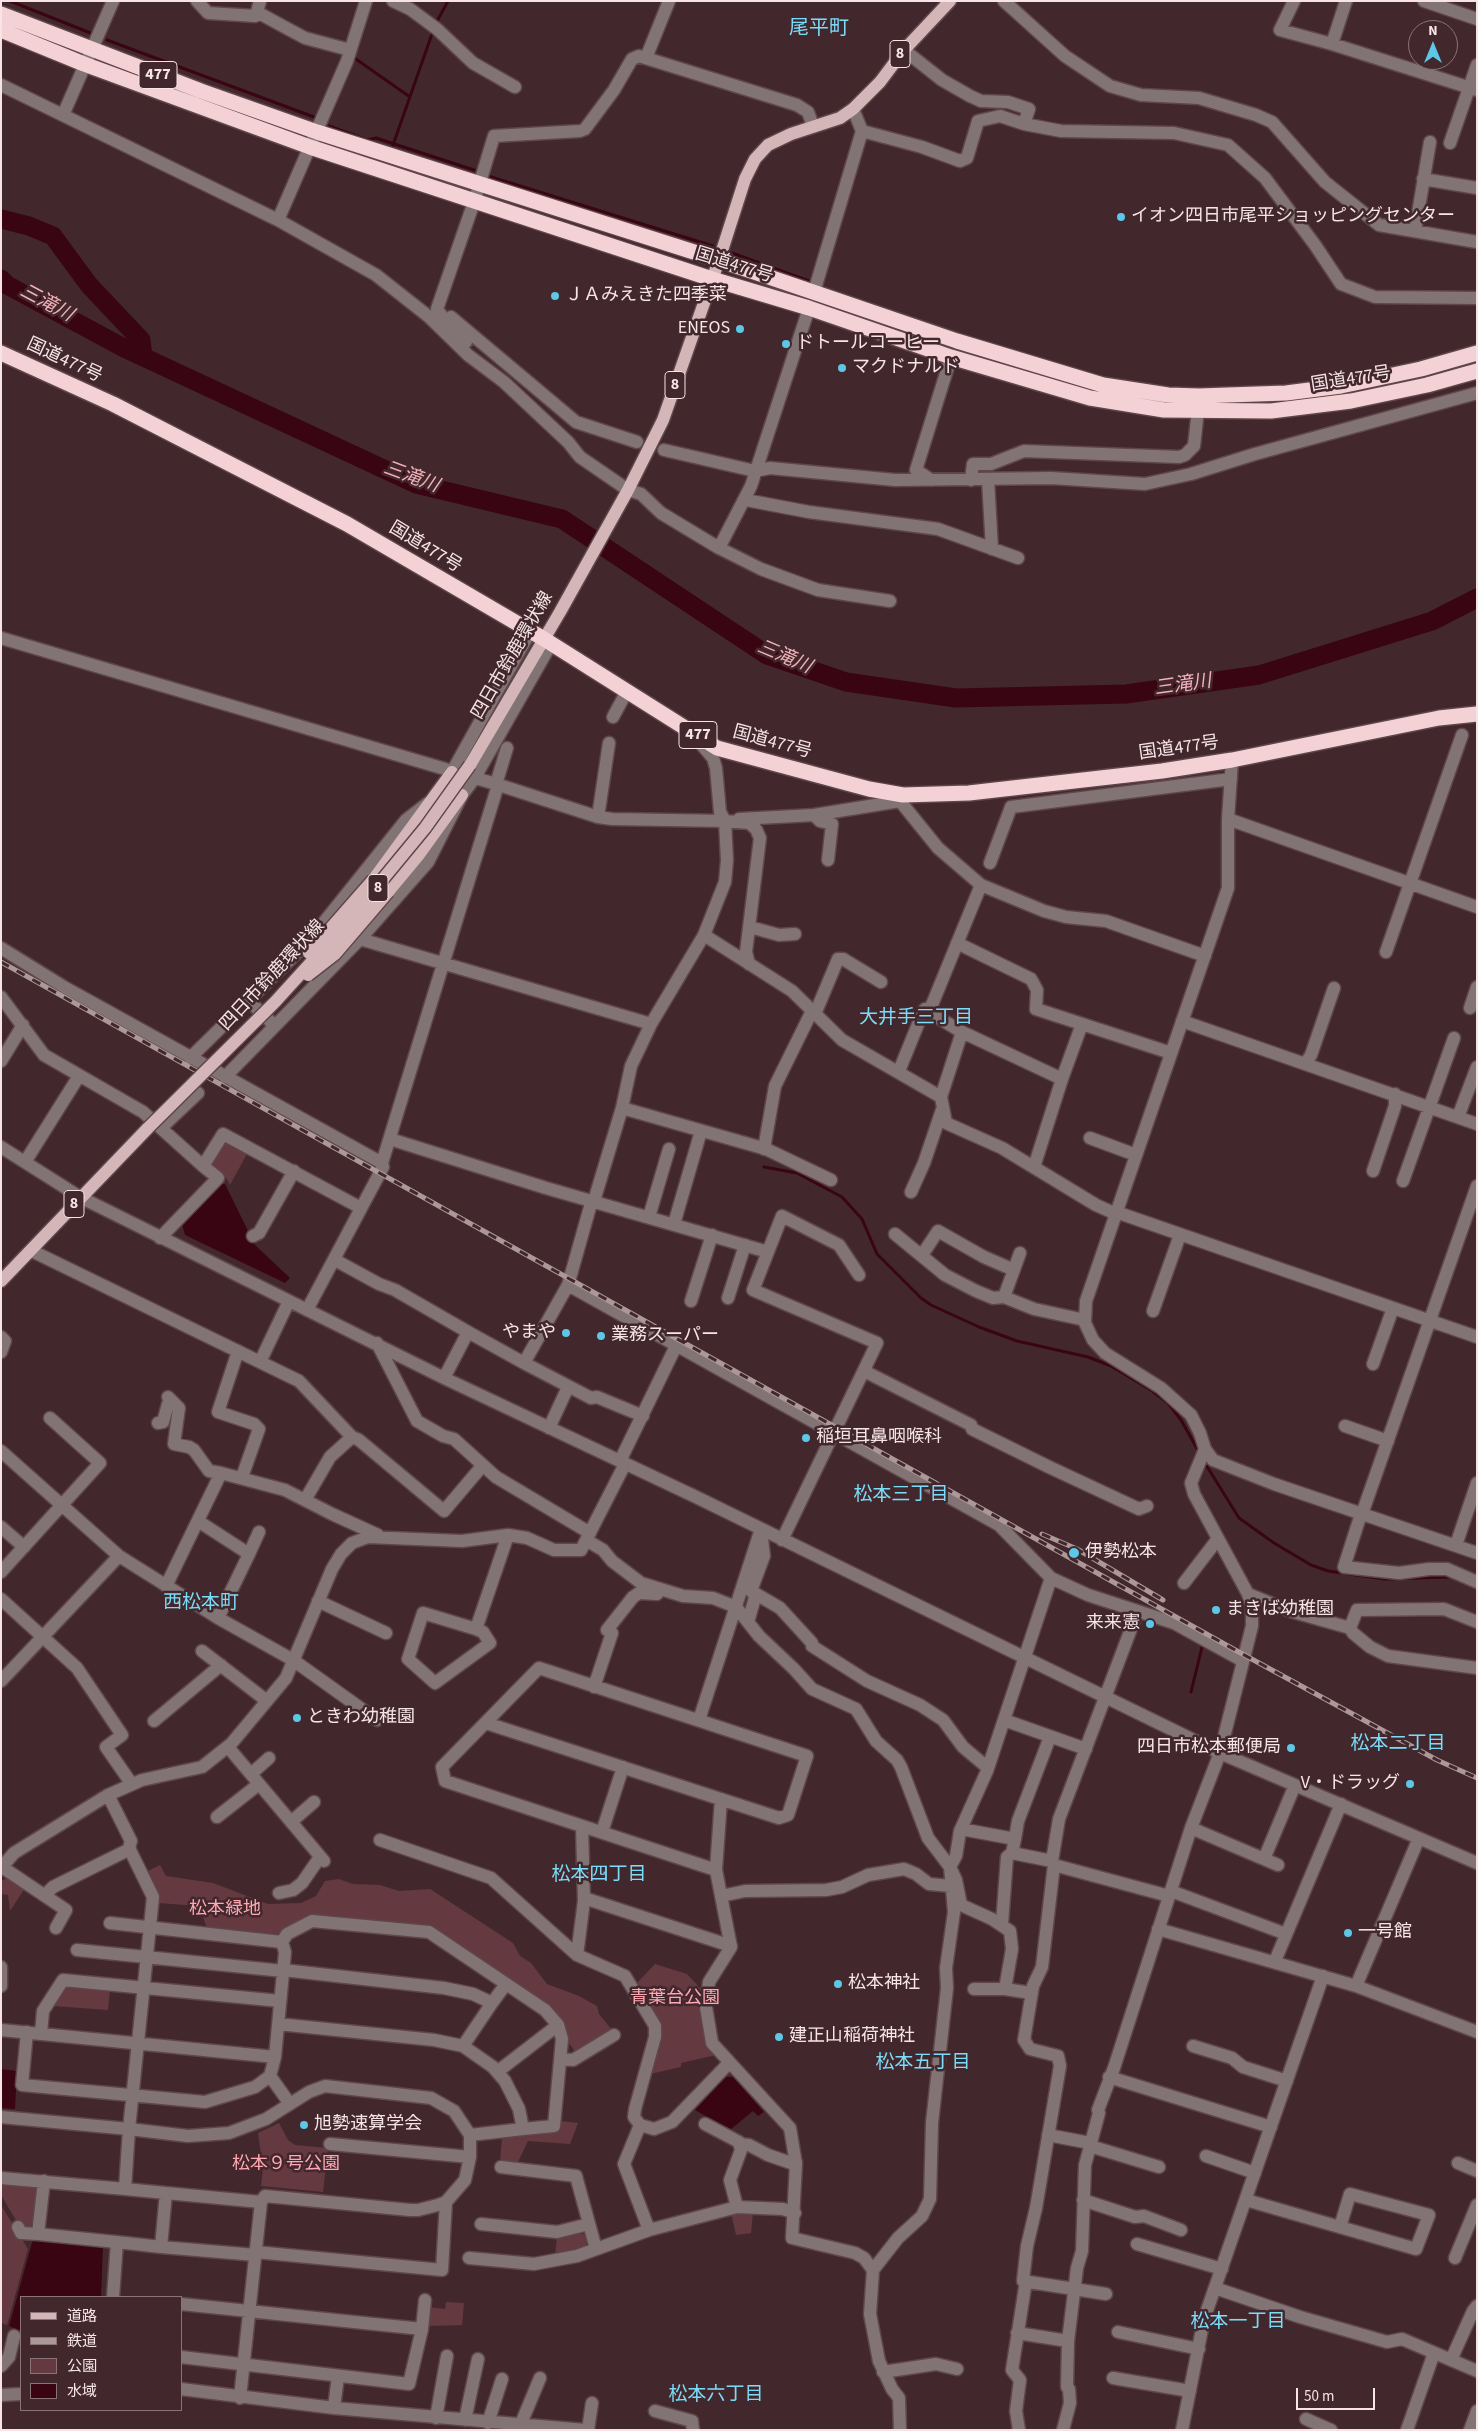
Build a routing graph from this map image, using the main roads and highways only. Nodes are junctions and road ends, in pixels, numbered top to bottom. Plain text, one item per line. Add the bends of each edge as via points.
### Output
1 (950, 1) edge
2 (1, 14) edge
3 (1, 30) edge
4 (719, 260) junction
5 (712, 279) junction
6 (1, 353) edge
7 (1477, 353) edge
8 (1477, 371) edge
9 (1198, 403) junction
10 (547, 642) junction
11 (1477, 714) edge
12 (452, 772) road end
13 (462, 795) road end
14 (275, 1002) junction
15 (1, 1281) edge

1 - 4 main road, 四日市鈴鹿環状線 / 8 via 853,109 840,118 768,145 755,159 745,179
2 - 4 highway, 国道477号 / 477 via 317,132
3 - 5 highway, 国道477号 / 477 via 310,147
4 - 5 main road, 四日市鈴鹿環状線 / 8
4 - 9 highway, 国道477号 / 477 via 1072,376
5 - 9 highway, 国道477号 / 477 via 809,308 951,357 1090,398 1164,410
5 - 10 main road, 四日市鈴鹿環状線 / 8 via 663,420
6 - 10 highway, 国道477号 / 477 via 113,404 347,524
7 - 9 highway, 国道477号 / 477 via 1340,386
8 - 9 highway, 国道477号 / 477 via 1351,401 1271,411
10 - 11 highway, 国道477号 / 477 via 717,748 902,798 1027,787 1232,760 1439,718
10 - 14 main road, 四日市鈴鹿環状線 / 8, bridge via 470,765 425,828 377,889
12 - 14 main road, 8, bridge via 373,880 305,957
13 - 14 main road, 8, bridge via 418,856 335,954
14 - 15 main road, 四日市鈴鹿環状線 / 8, bridge

